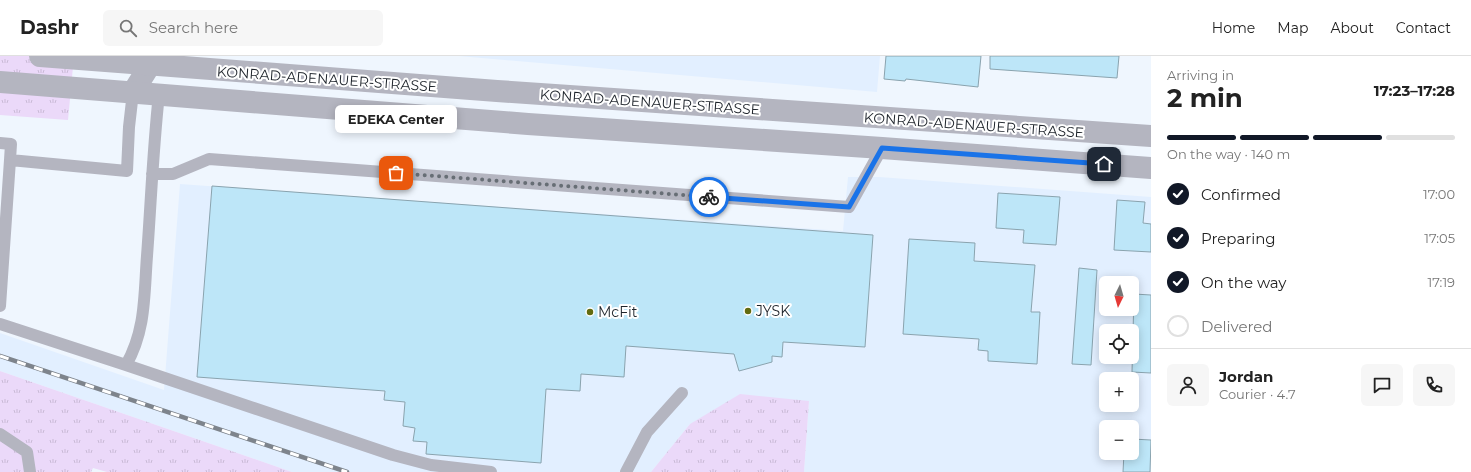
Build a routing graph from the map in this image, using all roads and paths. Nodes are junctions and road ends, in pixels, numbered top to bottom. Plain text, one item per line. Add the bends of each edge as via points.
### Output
1 (40, 56) edge
2 (151, 60) edge
3 (0, 82) edge
4 (133, 92) junction
5 (159, 94) junction
6 (1151, 136) edge
7 (0, 143) edge
8 (882, 148) junction
9 (10, 160) junction
10 (1151, 168) edge
11 (152, 174) junction
12 (0, 306) edge
13 (0, 324) edge
14 (126, 365) junction
15 (682, 393) dead end
16 (0, 434) edge
17 (30, 472) edge
18 (491, 472) edge
19 (626, 472) edge

1 - 2 street, KONRAD-ADENAUER-STRASSE
2 - 4 street
2 - 5 street
2 - 6 street, KONRAD-ADENAUER-STRASSE via 505,92
3 - 4 street, KONRAD-ADENAUER-STRASSE
4 - 5 street, KONRAD-ADENAUER-STRASSE
4 - 9 lane via 127,171
5 - 8 street, KONRAD-ADENAUER-STRASSE via 536,125
5 - 11 lane
7 - 9 lane via 10,144
8 - 10 street, KONRAD-ADENAUER-STRASSE
8 - 11 lane via 849,207 209,159 173,174
9 - 12 lane
11 - 14 lane via 144,309 136,349
13 - 14 lane
14 - 18 lane via 393,455 431,465
15 - 19 lane via 647,432
16 - 17 lane via 27,452

